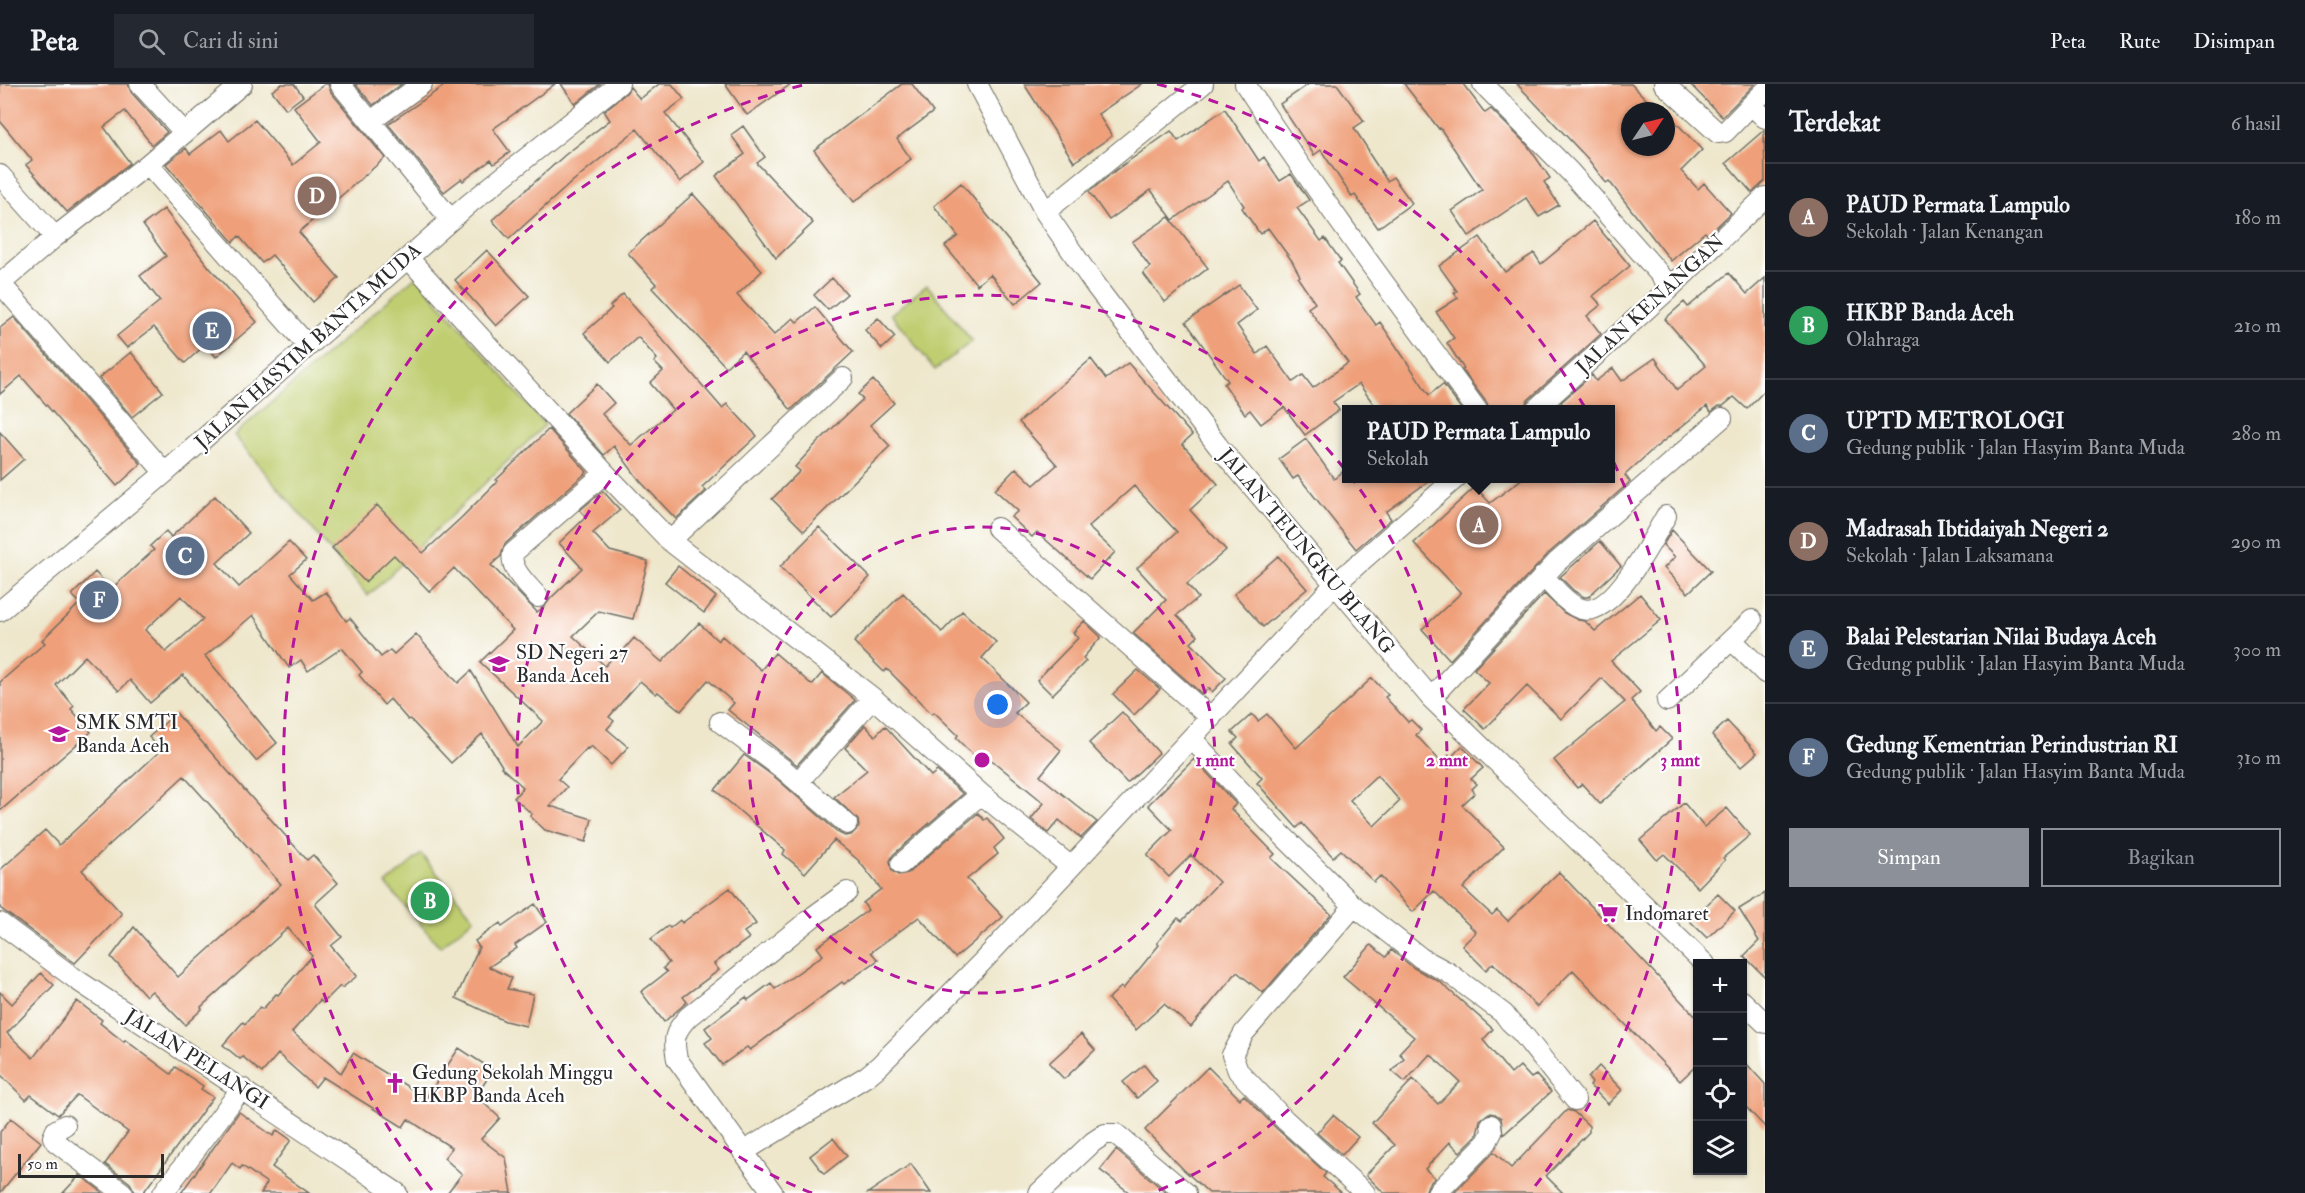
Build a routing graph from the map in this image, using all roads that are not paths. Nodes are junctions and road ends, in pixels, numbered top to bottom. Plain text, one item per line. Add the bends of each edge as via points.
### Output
1 (140, 84) edge
2 (242, 84) edge
3 (340, 84) edge
4 (422, 84) edge
5 (619, 84) edge
6 (977, 84) edge
7 (1203, 84) edge
8 (1245, 84) edge
9 (1484, 84) edge
10 (1664, 84) edge
11 (1765, 91) edge
12 (1758, 112) edge
13 (371, 121) junction
14 (184, 132) junction
15 (148, 164) junction
16 (0, 175) edge
17 (1765, 197) edge
18 (1046, 212) junction
19 (451, 220) junction
20 (55, 237) junction
21 (408, 258) junction
22 (0, 284) edge
23 (1671, 287) junction
24 (308, 346) junction
25 (843, 378) dead end
26 (1473, 405) edge
27 (1541, 405) edge
28 (1722, 418) dead end
29 (165, 473) junction
30 (605, 473) junction
31 (1450, 483) edge
32 (1666, 516) dead end
33 (997, 528) dead end
34 (670, 541) junction
35 (1543, 576) junction
36 (1334, 585) junction
37 (538, 597) dead end
38 (0, 611) edge
39 (1752, 620) dead end
40 (1732, 640) junction
41 (1765, 673) edge
42 (873, 698) junction
43 (1431, 698) junction
44 (1667, 700) dead end
45 (1211, 718) junction
46 (720, 723) dead end
47 (1192, 740) junction
48 (798, 782) junction
49 (981, 794) junction
50 (847, 824) dead end
51 (901, 864) dead end
52 (1070, 866) junction
53 (847, 892) dead end
54 (1354, 906) junction
55 (0, 923) edge
56 (1701, 959) edge
57 (1747, 1005) edge
58 (1765, 1023) edge
59 (242, 1088) junction
60 (1575, 1100) dead end
61 (65, 1125) dead end
62 (1491, 1125) dead end
63 (743, 1152) junction
64 (123, 1193) edge
65 (163, 1193) edge
66 (397, 1193) edge
67 (773, 1193) edge
68 (1038, 1193) edge
69 (1186, 1193) edge
70 (1365, 1193) edge
71 (1437, 1193) edge

1 - 14 street
2 - 14 street
3 - 13 street
4 - 13 street
5 - 19 street, JALAN HASYIM BANTA MUDA
6 - 18 street, JALAN TEUNGKU BLANG
7 - 18 street
8 - 26 street
9 - 23 street via 1570,172
10 - 12 street via 1718,133
11 - 12 street
13 - 19 street
14 - 15 street
15 - 20 street
15 - 24 street
16 - 20 street
17 - 23 street, JALAN KENANGAN
18 - 36 street, JALAN TEUNGKU BLANG via 1095,285 1218,446
19 - 21 street, JALAN HASYIM BANTA MUDA
20 - 22 street
21 - 24 street, JALAN HASYIM BANTA MUDA
21 - 30 street
22 - 29 street
23 - 27 street, JALAN KENANGAN
24 - 29 street, JALAN HASYIM BANTA MUDA
25 - 34 street
28 - 35 street
29 - 38 street, JALAN HASYIM BANTA MUDA
30 - 34 street
30 - 37 street via 513,553 513,563
31 - 36 street
32 - 35 street via 1621,587 1595,609 1583,610 1572,604
33 - 45 street
34 - 42 street
35 - 43 street
36 - 43 street, JALAN TEUNGKU BLANG
36 - 45 street
39 - 40 street
40 - 41 street
40 - 44 street
42 - 48 street
42 - 49 street
43 - 56 street, JALAN TEUNGKU BLANG
45 - 47 street
46 - 48 street
47 - 52 street
47 - 54 street
48 - 50 street
49 - 51 street
49 - 52 street
52 - 63 street via 879,1066
53 - 63 street via 677,1028 677,1059
54 - 60 street via 1421,958 1449,973 1504,1014
54 - 70 street via 1244,1033 1232,1055 1238,1071
55 - 59 street, JALAN PELANGI via 77,980
57 - 58 street
59 - 65 street
59 - 66 street, JALAN PELANGI
61 - 64 street via 56,1130 56,1142
62 - 71 street via 1487,1142
63 - 67 street
68 - 69 street via 1105,1134 1116,1134

